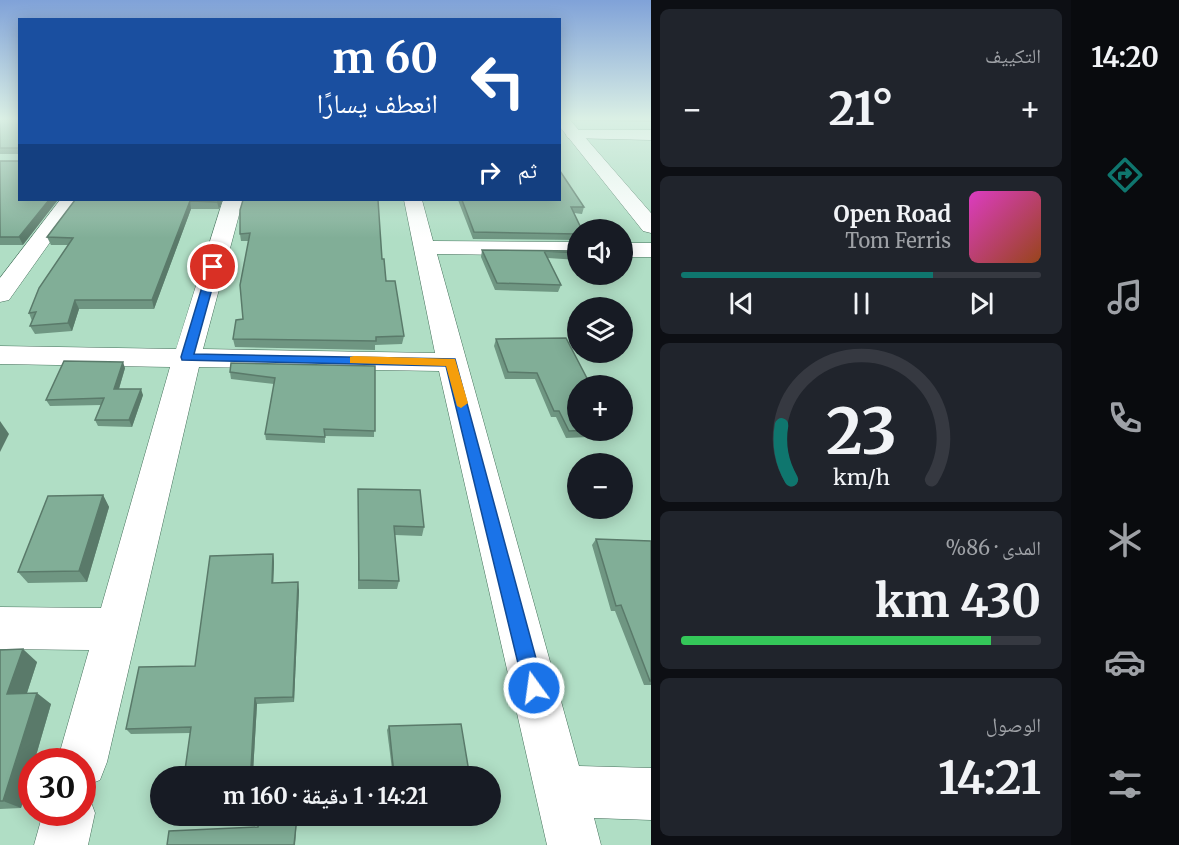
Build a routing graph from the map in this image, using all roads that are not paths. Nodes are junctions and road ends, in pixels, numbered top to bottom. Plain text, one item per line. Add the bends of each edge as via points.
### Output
1 (595, 159) edge
2 (69, 201) edge
3 (233, 201) edge
4 (413, 201) edge
5 (651, 226) edge
6 (424, 248) junction
7 (567, 249) edge
8 (633, 250) edge
9 (651, 250) edge
10 (0, 295) edge
11 (0, 355) edge
12 (187, 357) junction
13 (451, 362) junction
14 (0, 628) edge
15 (116, 629) junction
16 (86, 748) edge
17 (560, 791) junction
18 (651, 794) edge
19 (66, 826) edge
20 (61, 845) edge
21 (574, 845) edge

1 - 5 street
2 - 10 street
3 - 12 street
4 - 6 street
6 - 7 street
6 - 13 street
8 - 9 street
11 - 12 street
12 - 13 street
12 - 15 street
13 - 17 street
14 - 15 street
15 - 16 street
17 - 18 street
17 - 21 street
19 - 20 street

